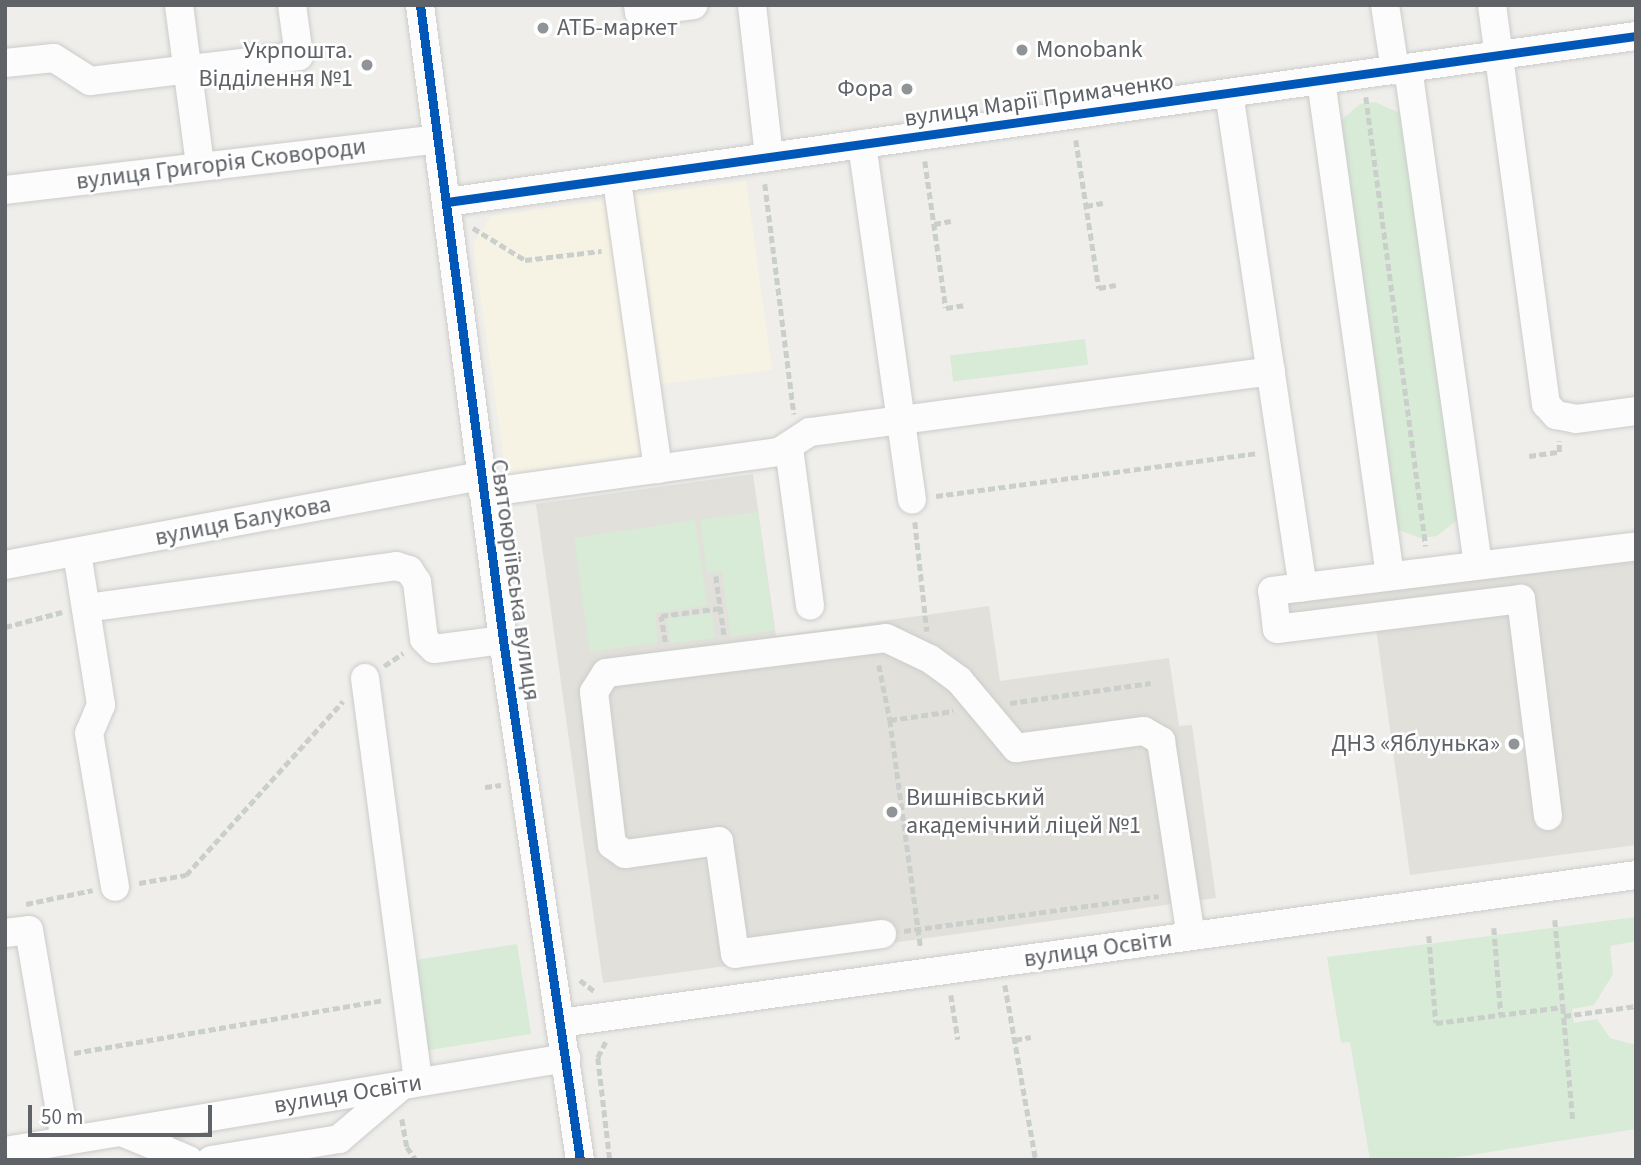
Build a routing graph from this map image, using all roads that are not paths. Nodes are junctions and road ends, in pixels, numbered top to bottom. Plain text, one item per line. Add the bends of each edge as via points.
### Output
1 (179, 5) edge
2 (292, 5) edge
3 (420, 5) edge
4 (638, 5) edge
5 (694, 5) edge
6 (752, 5) edge
7 (1385, 5) edge
8 (1492, 5) edge
9 (1636, 36) edge
10 (1500, 55) junction
11 (5, 63) edge
12 (1401, 69) junction
13 (187, 70) junction
14 (1321, 80) junction
15 (1229, 93) junction
16 (436, 139) junction
17 (862, 144) junction
18 (200, 164) junction
19 (766, 167) junction
20 (5, 190) edge
21 (619, 195) dead end
22 (448, 211) junction
23 (1271, 371) junction
24 (1636, 411) edge
25 (902, 420) junction
26 (793, 445) junction
27 (658, 469) junction
28 (482, 484) junction
29 (912, 499) road end
30 (1636, 546) edge
31 (77, 553) junction
32 (5, 565) edge
33 (1478, 565) junction
34 (1390, 576) junction
35 (1303, 587) junction
36 (810, 606) dead end
37 (86, 608) junction
38 (503, 640) junction
39 (365, 678) road end
40 (1548, 816) dead end
41 (1636, 875) edge
42 (115, 887) road end
43 (17, 932) edge
44 (882, 934) road end
45 (1191, 936) junction
46 (561, 1023) junction
47 (566, 1058) junction
48 (412, 1084) junction
49 (121, 1132) junction
50 (65, 1141) junction
51 (5, 1151) edge
52 (189, 1160) edge
53 (211, 1160) edge
54 (580, 1160) edge

1 - 13 street
2 - 13 street via 299,56
3 - 16 street, Святоюріївська вулиця
4 - 5 street via 639,12
6 - 19 street
7 - 12 street
8 - 10 street
9 - 10 street, вулиця Марії Примаченко
10 - 12 street, вулиця Марії Примаченко
10 - 24 street via 1546,404 1556,415 1576,419
11 - 13 street via 54,58 90,81
12 - 14 street, вулиця Марії Примаченко
12 - 33 street
13 - 18 street
14 - 15 street, вулиця Марії Примаченко
14 - 34 street
15 - 17 street, вулиця Марії Примаченко
15 - 23 street
16 - 18 street, вулиця Григорія Сковороди
16 - 22 street, Святоюріївська вулиця
17 - 19 street, вулиця Марії Примаченко
17 - 25 street
18 - 20 street, вулиця Григорія Сковороди
19 - 22 street, вулиця Марії Примаченко
21 - 27 street
22 - 28 street, Святоюріївська вулиця
23 - 25 street, вулиця Балукова
23 - 35 street
25 - 26 street, вулиця Балукова via 810,432
25 - 29 street
26 - 27 street, вулиця Балукова
26 - 36 street
27 - 28 street, вулиця Балукова
28 - 31 street, вулиця Балукова
28 - 38 street, Святоюріївська вулиця
30 - 33 street
31 - 32 street, вулиця Балукова
31 - 37 street
33 - 34 street
34 - 35 street
35 - 40 street via 1272,591 1277,629 1521,599
37 - 38 street via 396,566 409,570 417,582 424,639 434,649
37 - 42 street via 101,705 89,733
38 - 46 street, Святоюріївська вулиця
39 - 48 street
41 - 45 street, вулиця Освіти
43 - 50 street via 51,1056
44 - 45 street via 735,954 719,841 625,854 612,845 594,692 606,673 886,638 930,659 959,680 1016,748 1144,731 1161,741
45 - 46 street, вулиця Освіти
46 - 47 street, Святоюріївська вулиця
47 - 48 street, вулиця Освіти
47 - 54 street, Святоюріївська вулиця
48 - 49 street, вулиця Освіти
48 - 53 street via 377,1102 338,1139
49 - 50 street, вулиця Освіти
49 - 52 street
50 - 51 street, вулиця Освіти

